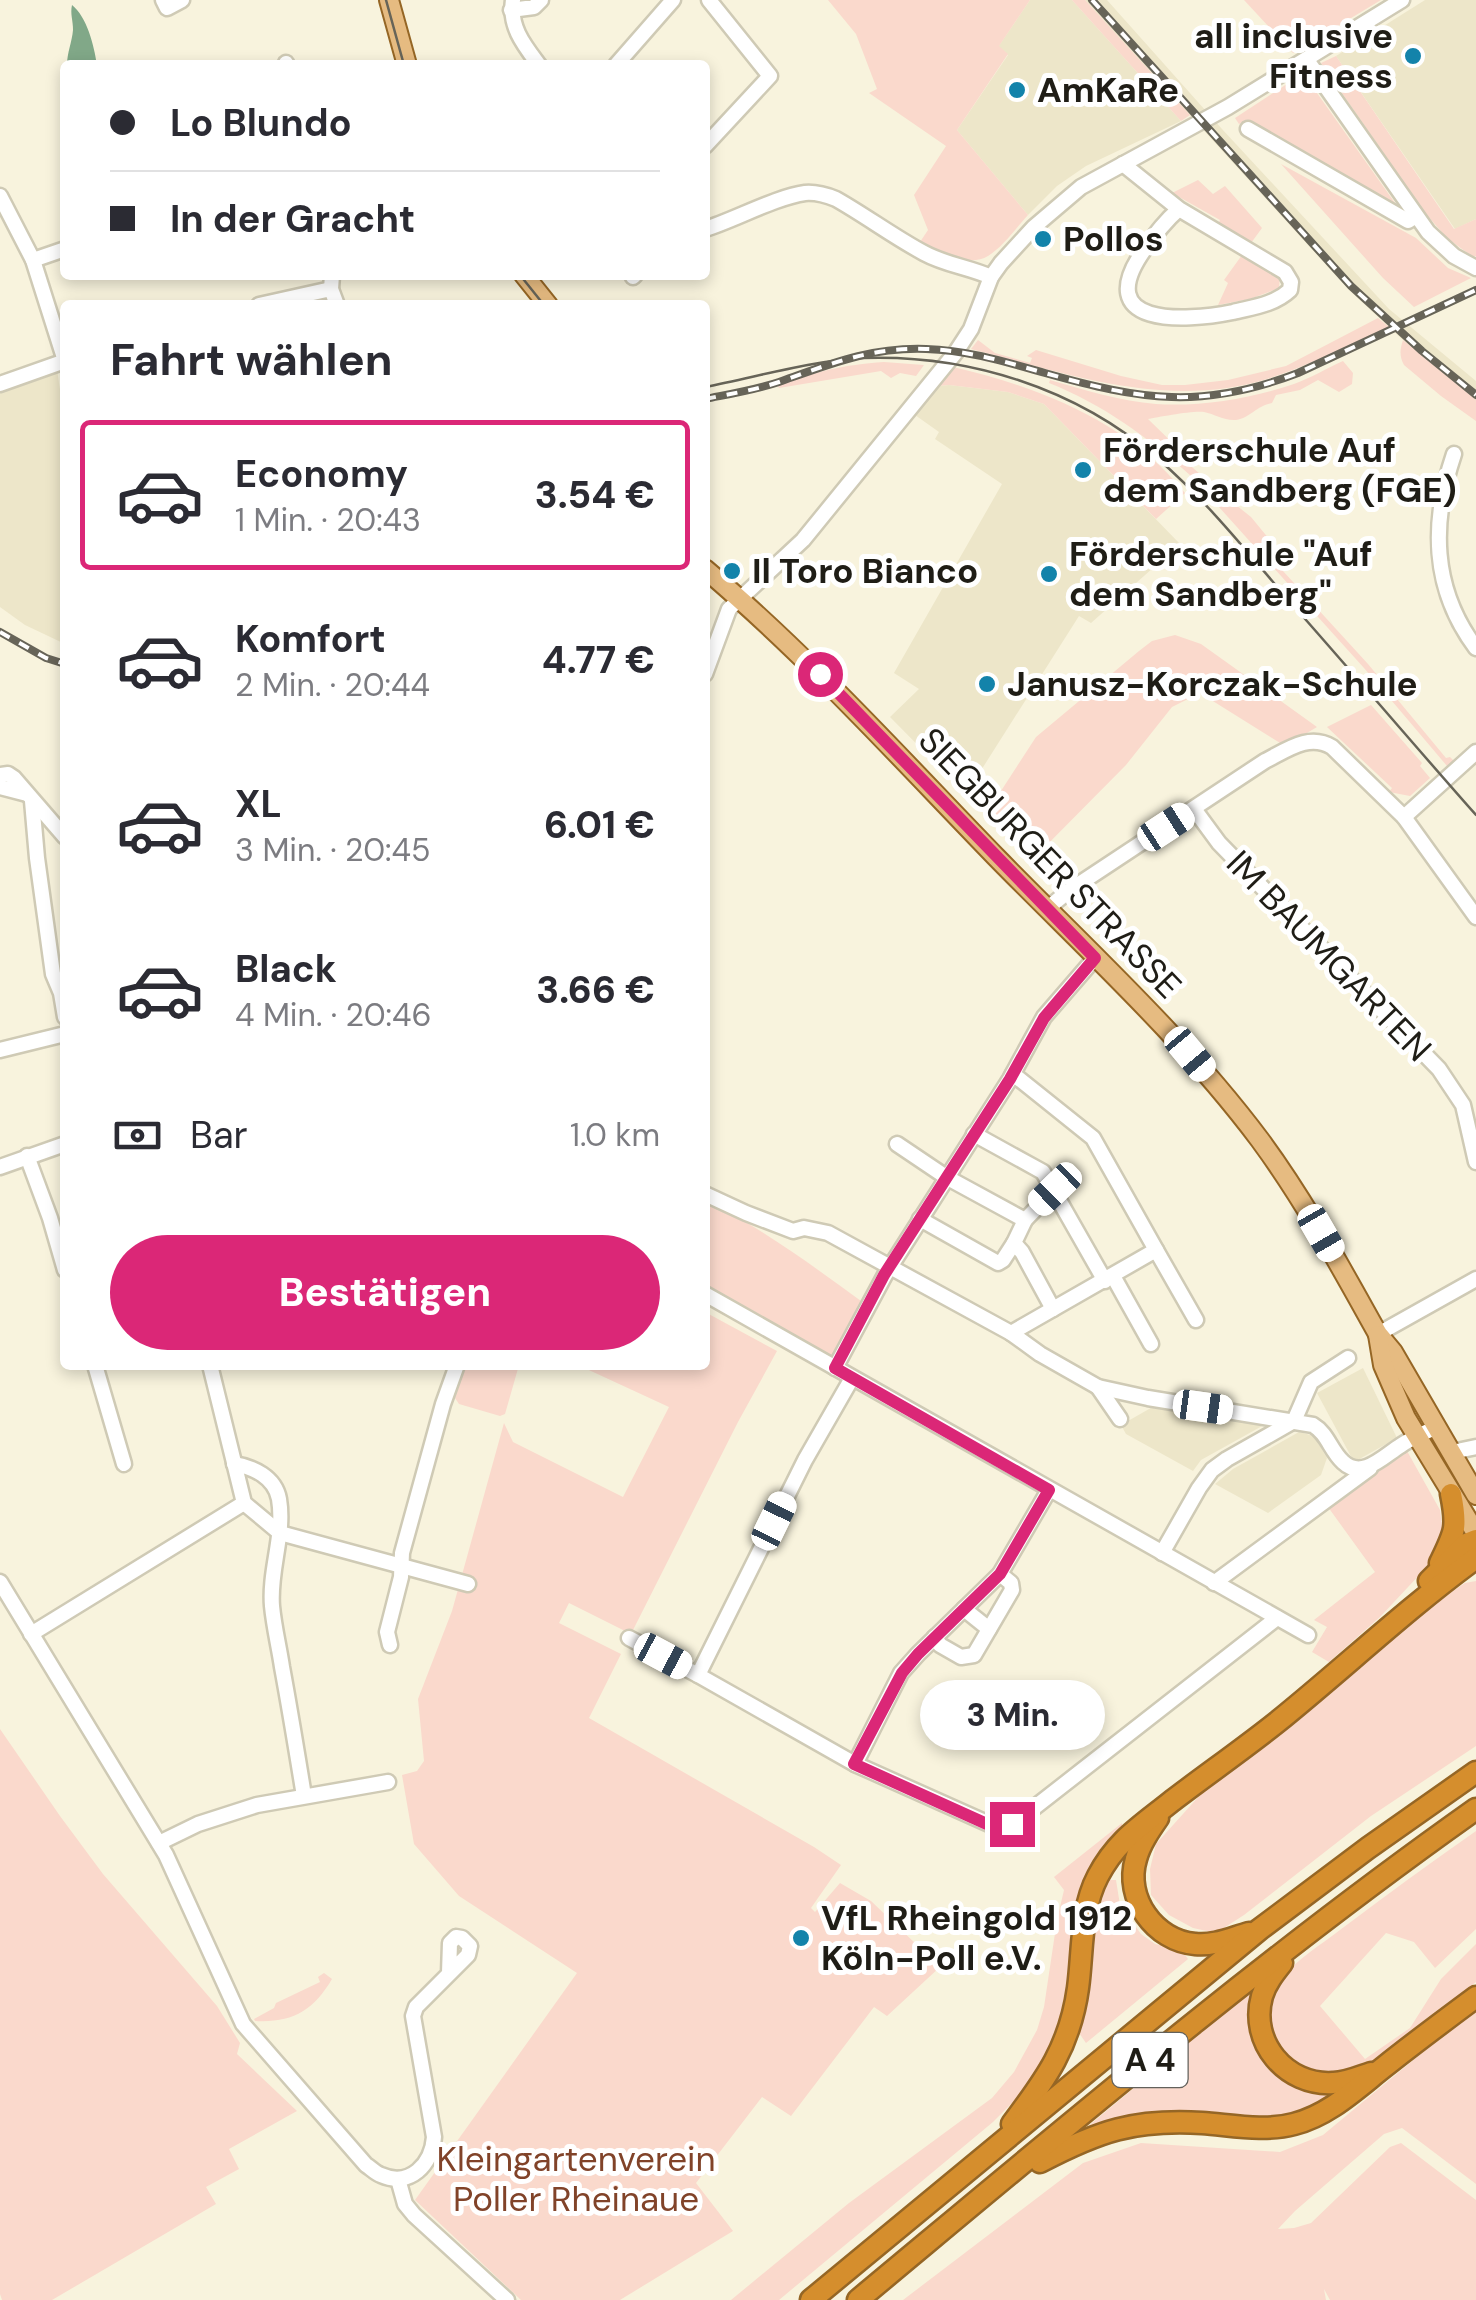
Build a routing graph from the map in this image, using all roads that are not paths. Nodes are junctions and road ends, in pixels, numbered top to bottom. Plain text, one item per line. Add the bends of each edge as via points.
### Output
1 (182, 0) edge
2 (389, 0) edge
3 (541, 0) edge
4 (673, 0) edge
5 (709, 0) edge
6 (1402, 0) edge
7 (165, 4) edge
8 (512, 5) edge
9 (406, 60) edge
10 (535, 60) edge
11 (620, 60) edge
12 (1307, 60) junction
13 (1248, 129) dead end
14 (710, 141) edge
15 (1123, 164) junction
16 (0, 196) edge
17 (1179, 210) junction
18 (1416, 216) junction
19 (710, 227) edge
20 (60, 250) edge
21 (32, 260) junction
22 (1476, 268) edge
23 (991, 277) junction
24 (332, 282) edge
25 (275, 300) edge
26 (60, 344) edge
27 (60, 363) edge
28 (0, 384) edge
29 (1454, 454) dead end
30 (710, 573) edge
31 (741, 598) junction
32 (1476, 648) edge
33 (710, 659) edge
34 (1476, 752) edge
35 (0, 774) edge
36 (0, 788) edge
37 (30, 797) junction
38 (1194, 808) junction
39 (1404, 816) junction
40 (60, 830) edge
41 (1048, 908) junction
42 (1476, 917) edge
43 (1095, 958) junction
44 (60, 987) edge
45 (60, 1035) edge
46 (0, 1050) edge
47 (1012, 1074) junction
48 (974, 1134) junction
49 (896, 1144) dead end
50 (60, 1146) edge
51 (28, 1156) junction
52 (1476, 1162) edge
53 (0, 1167) edge
54 (946, 1176) junction
55 (1055, 1189) junction
56 (710, 1196) edge
57 (1020, 1217) junction
58 (920, 1219) junction
59 (1014, 1243) junction
60 (1156, 1250) junction
61 (60, 1252) edge
62 (890, 1268) junction
63 (1109, 1278) junction
64 (1475, 1283) edge
65 (710, 1297) edge
66 (1053, 1309) junction
67 (1196, 1320) dead end
68 (1011, 1333) junction
69 (1378, 1334) junction
70 (1151, 1344) dead end
71 (1348, 1358) dead end
72 (835, 1368) junction
73 (96, 1370) edge
74 (211, 1370) edge
75 (456, 1370) edge
76 (852, 1378) junction
77 (1098, 1387) junction
78 (1120, 1418) dead end
79 (1294, 1421) junction
80 (1436, 1428) junction
81 (1417, 1437) junction
82 (1476, 1447) edge
83 (1452, 1452) junction
84 (124, 1464) dead end
85 (234, 1464) junction
86 (1376, 1464) junction
87 (1049, 1490) junction
88 (1452, 1494) junction
89 (1476, 1495) edge
90 (244, 1503) junction
91 (280, 1533) junction
92 (1476, 1536) edge
93 (1162, 1553) junction
94 (1476, 1558) edge
95 (402, 1566) junction
96 (1000, 1574) junction
97 (1476, 1576) edge
98 (1435, 1580) junction
99 (0, 1582) edge
100 (1214, 1583) junction
101 (468, 1584) dead end
102 (964, 1609) junction
103 (1276, 1618) junction
104 (990, 1629) junction
105 (31, 1634) junction
106 (1308, 1635) dead end
107 (936, 1637) junction
108 (629, 1638) dead end
109 (390, 1645) dead end
110 (698, 1675) junction
111 (854, 1764) junction
112 (1476, 1772) edge
113 (388, 1782) dead end
114 (304, 1796) junction
115 (1164, 1808) junction
116 (1476, 1809) edge
117 (159, 1844) junction
118 (1260, 1929) junction
119 (1302, 1938) junction
120 (449, 1974) dead end
121 (1476, 1997) edge
122 (1382, 2069) junction
123 (990, 2153) junction
124 (398, 2179) junction
125 (998, 2184) junction
126 (507, 2300) edge
127 (811, 2300) edge
128 (858, 2300) edge

1 - 7 street
2 - 9 main road
3 - 8 street via 534,7
4 - 11 street
5 - 14 street via 770,76
6 - 12 street
8 - 10 street via 517,36
12 - 15 street
12 - 18 street
13 - 18 street via 1408,221
15 - 17 street
15 - 23 street via 1048,215
16 - 21 street
17 - 17 street via 1285,272 1290,290 1269,303 1219,314 1162,317 1136,307 1127,292 1129,274
18 - 22 street via 1454,256
19 - 23 street via 792,197 821,194 922,252
20 - 21 street
21 - 26 street
23 - 31 street via 960,347 803,540
24 - 25 street
27 - 28 street
29 - 32 street via 1441,501 1440,558 1456,616
30 - 31 main road, SIEGBURGER STRASSE
31 - 33 street via 726,612
31 - 41 main road, SIEGBURGER STRASSE
34 - 39 street
35 - 37 street via 14,778
36 - 37 street
37 - 40 street
37 - 44 street
38 - 39 street via 1312,740 1332,747
38 - 41 street
38 - 52 street, IM BAUMGARTEN via 1219,843 1439,1069 1463,1105
39 - 42 street
41 - 43 main road, SIEGBURGER STRASSE
43 - 47 street via 1051,1007
43 - 69 main road, SIEGBURGER STRASSE via 1190,1054 1259,1139
45 - 46 street
47 - 48 street
47 - 60 street via 1093,1138
48 - 54 street
48 - 55 street via 1044,1172
49 - 54 street
50 - 51 street
51 - 53 street
51 - 61 street
54 - 57 street
54 - 58 street
55 - 57 street
55 - 63 street
56 - 62 street via 793,1230 828,1233
57 - 59 street
58 - 59 street via 1000,1262
58 - 62 street
59 - 66 street
60 - 63 street
60 - 67 street
62 - 68 street
62 - 72 street
63 - 66 street
63 - 70 street
64 - 69 street
65 - 72 street
66 - 68 street
68 - 77 street
69 - 80 main road, SIEGBURGER STRASSE
69 - 81 main road, SIEGBURGER STRASSE via 1383,1365
71 - 79 street via 1311,1382
72 - 76 street
73 - 84 street
74 - 85 street
75 - 95 street
76 - 87 street
76 - 110 street
77 - 78 street
77 - 79 street
79 - 86 street via 1318,1428 1349,1466
79 - 93 street via 1212,1470
80 - 81 street
80 - 83 main road, SIEGBURGER STRASSE
81 - 86 street
81 - 88 main road, SIEGBURGER STRASSE
82 - 83 street
83 - 89 main road, SIEGBURGER STRASSE
85 - 90 street
85 - 91 street via 253,1468 274,1486
86 - 100 street
87 - 93 street
87 - 96 street
88 - 92 main road, SIEGBURGER STRASSE
88 - 98 highway via 1454,1535
90 - 91 street
90 - 105 street
91 - 95 street
91 - 114 street via 272,1605
92 - 98 highway
93 - 100 street
94 - 98 highway
95 - 101 street
95 - 109 street
96 - 102 street
96 - 104 street via 1012,1590
97 - 98 highway
98 - 115 highway via 1408,1611 1274,1724
99 - 105 street
100 - 103 street
102 - 104 street
102 - 107 street
103 - 106 street
103 - 111 street via 1006,1828
104 - 107 street via 974,1655 962,1657
105 - 117 street
107 - 111 street via 902,1673
108 - 110 street
110 - 111 street
112 - 118 highway, A 4
113 - 114 street
114 - 117 street via 220,1816
115 - 118 highway via 1134,1863 1138,1903 1150,1921 1170,1938 1193,1944 1216,1944
115 - 123 highway via 1138,1825 1096,1880 1062,2047
116 - 119 highway, A 4
117 - 124 street via 242,2024 366,2165
118 - 123 highway, A 4
119 - 122 highway via 1263,1994 1264,2043 1292,2074 1312,2082 1334,2084
119 - 125 highway, A 4
120 - 124 street via 414,2016 434,2148 420,2170
121 - 122 highway
122 - 125 highway via 1318,2116 1292,2125 1126,2127 1083,2140
123 - 127 highway, A 4
124 - 126 street via 414,2214
125 - 128 highway, A 4

